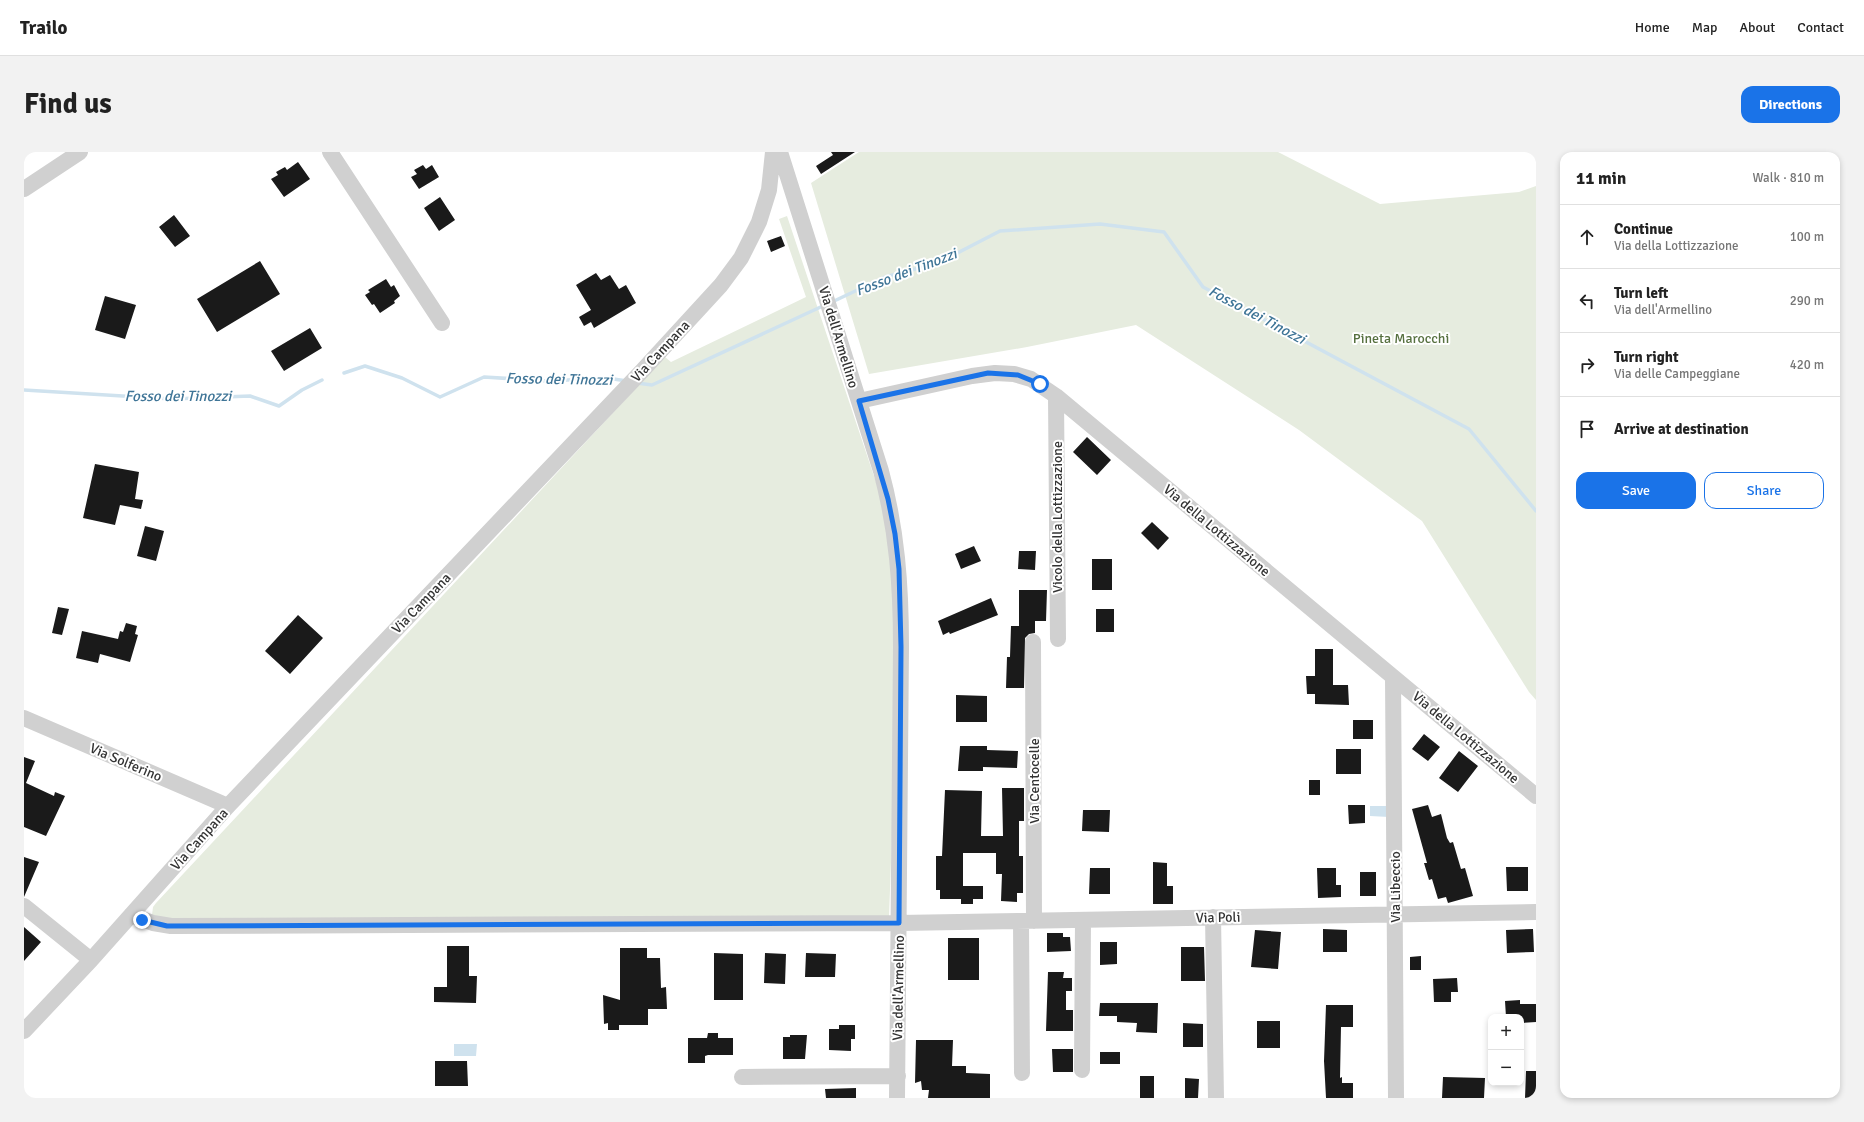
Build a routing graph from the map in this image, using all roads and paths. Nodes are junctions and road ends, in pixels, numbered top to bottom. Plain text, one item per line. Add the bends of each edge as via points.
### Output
1 (80, 152) edge
2 (330, 152) edge
3 (773, 152) edge
4 (780, 152) edge
5 (24, 189) edge
6 (442, 323) dead end
7 (1056, 396) junction
8 (859, 401) junction
9 (1058, 638) dead end
10 (1033, 642) dead end
11 (1393, 677) junction
12 (24, 718) edge
13 (1536, 796) edge
14 (228, 806) junction
15 (24, 906) edge
16 (1536, 912) edge
17 (1395, 914) junction
18 (131, 915) junction
19 (1213, 917) junction
20 (1083, 920) junction
21 (1028, 921) junction
22 (899, 923) junction
23 (91, 960) junction
24 (24, 1031) edge
25 (1082, 1070) dead end
26 (1022, 1073) dead end
27 (742, 1077) dead end
28 (897, 1086) edge
29 (756, 1087) dead end
30 (1216, 1098) edge
31 (1396, 1098) edge

1 - 5 street
2 - 6 street
3 - 14 street, Via Campana via 766,202 756,228 744,252 716,290
4 - 8 street, Via dell'Armellino
7 - 8 street, Via della Lottizzazione via 1032,379 1014,374 995,373
7 - 9 street, Vicolo della Lottizzazione
7 - 11 street, Via della Lottizzazione
8 - 22 street, Via dell'Armellino via 888,499 899,569
10 - 21 street, Via Centocelle
11 - 13 street, Via della Lottizzazione
11 - 17 street, Via Libeccio
12 - 14 street, Via Solferino
14 - 18 street, Via Campana
15 - 23 street
16 - 17 street, Via Poli
17 - 19 street, Via Poli
17 - 31 street, Via Libeccio
18 - 22 street, Via Poli via 167,926
18 - 23 street, Via Campana
19 - 20 street, Via Poli
19 - 30 street
20 - 21 street, Via Poli
20 - 25 street
21 - 22 street, Via Poli
21 - 26 street, Via Centocelle
22 - 28 street, Via dell'Armellino
23 - 24 street, Via Campana
27 - 28 street
28 - 29 street

